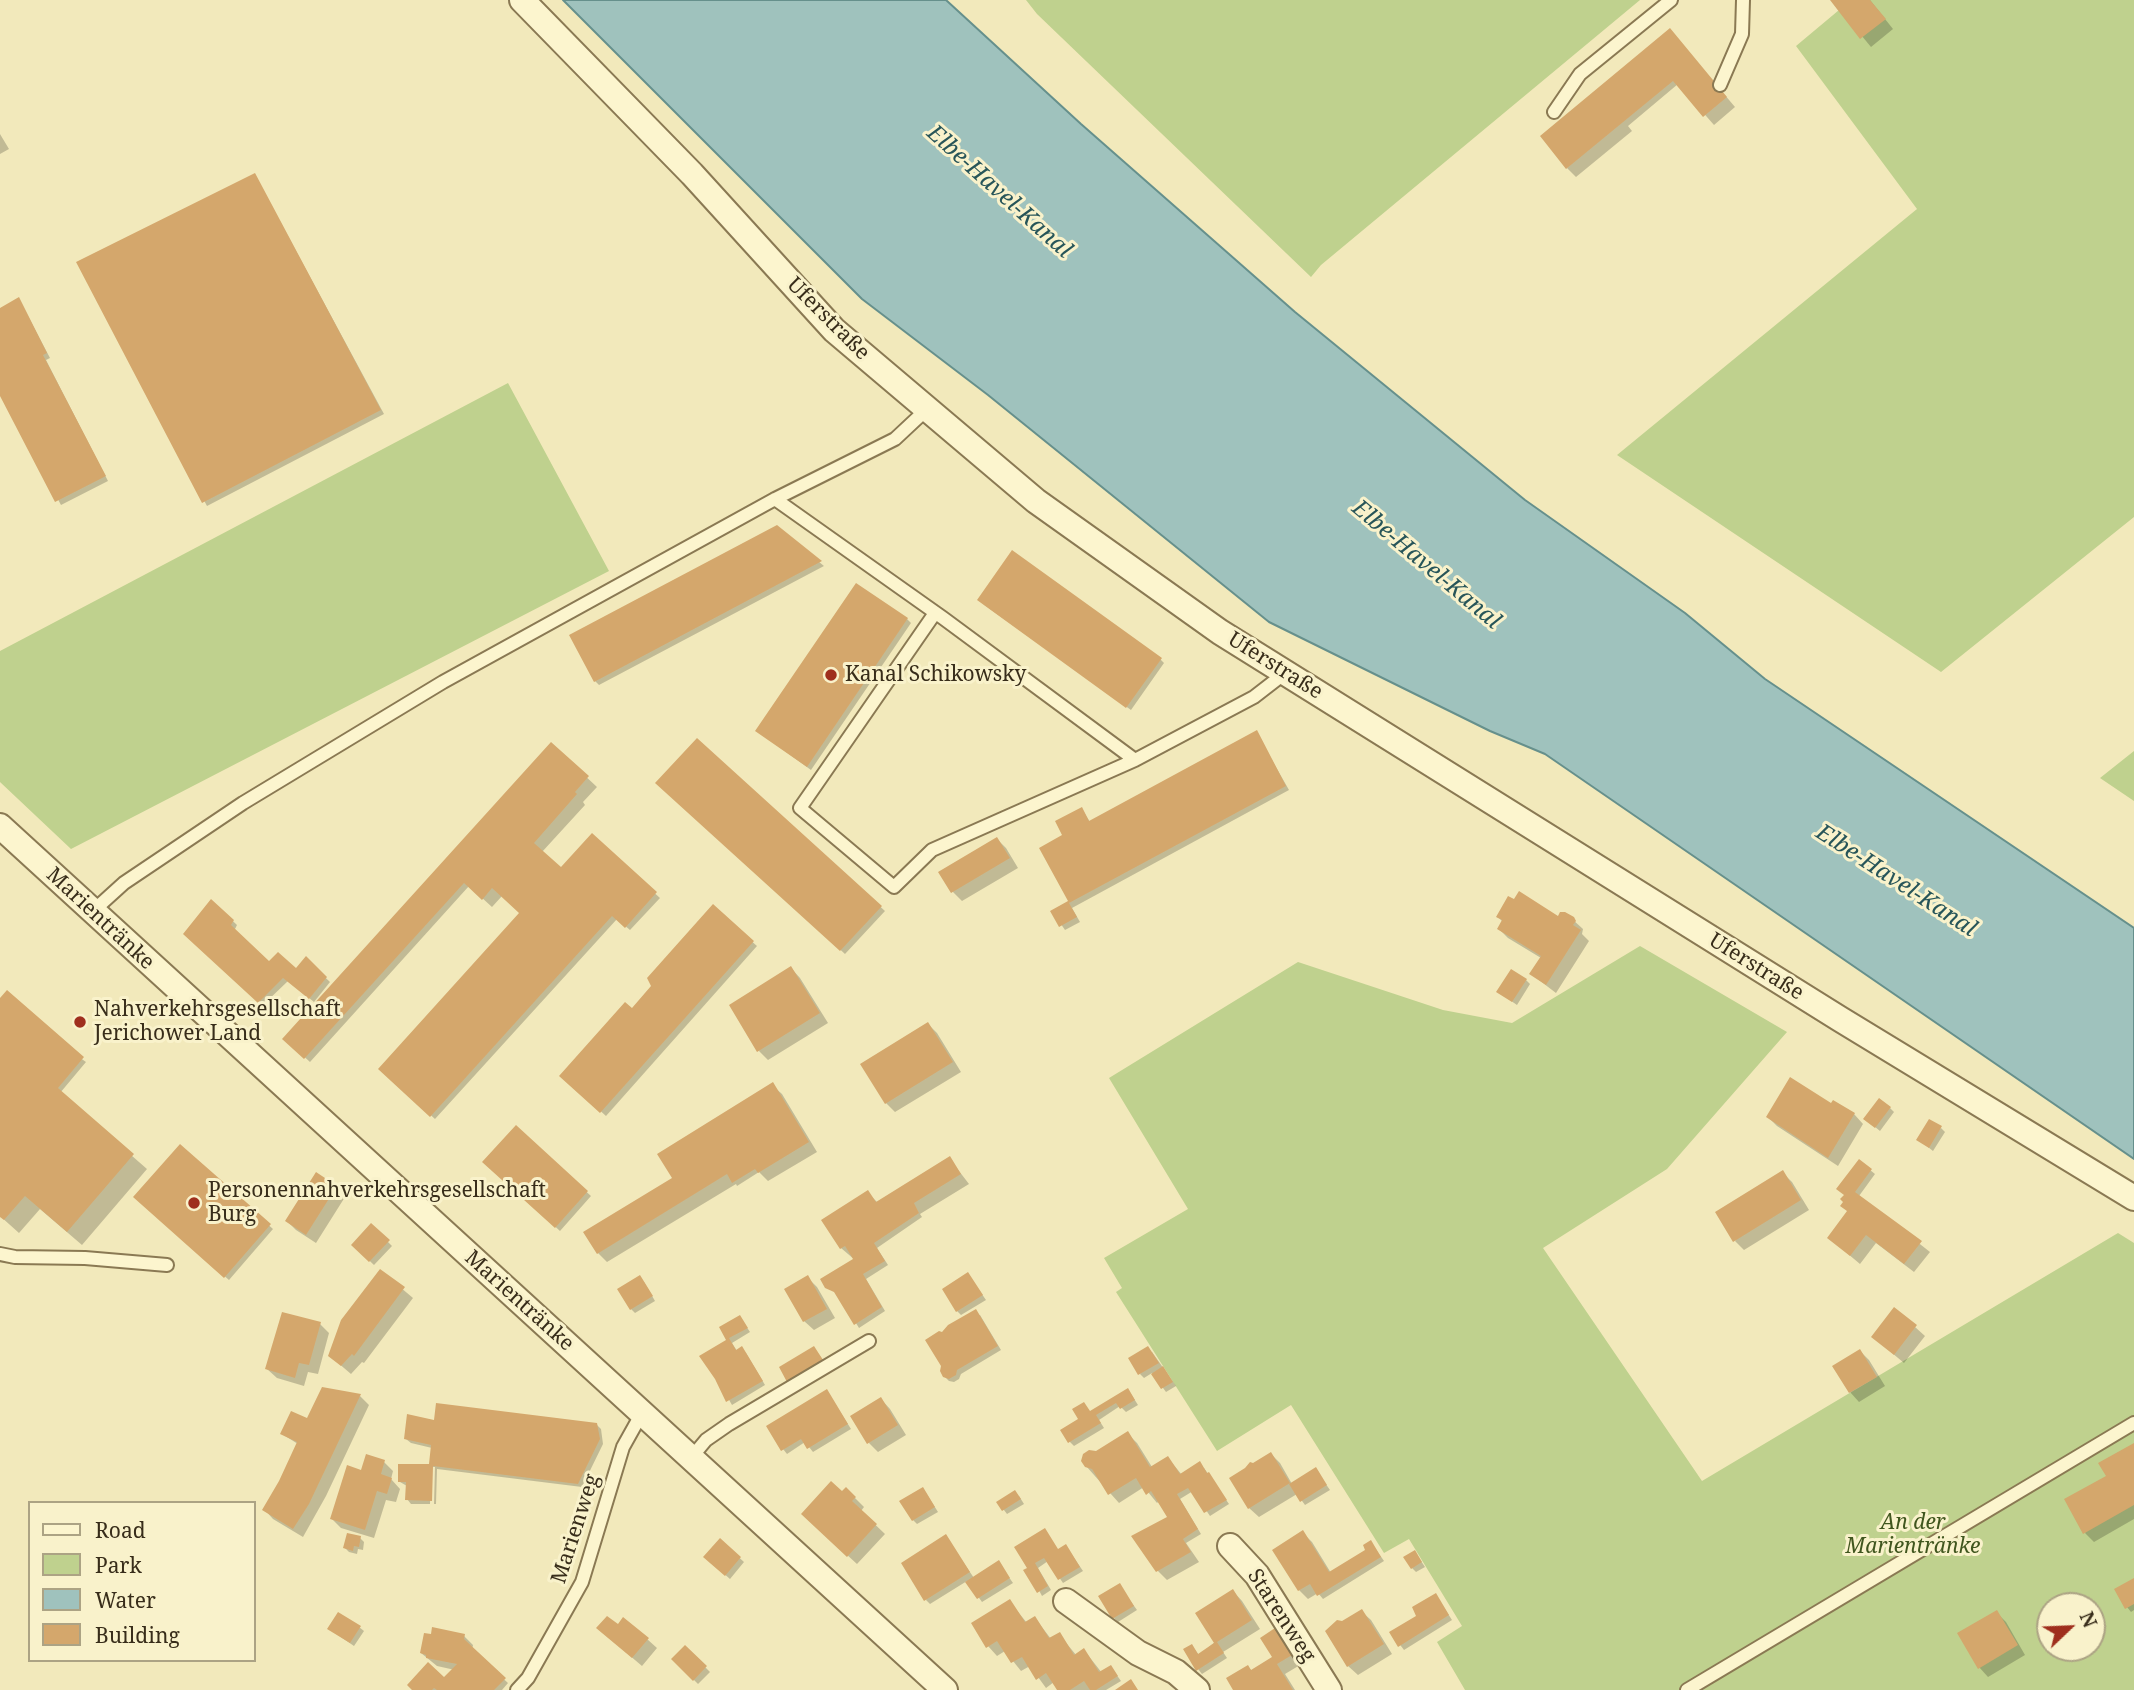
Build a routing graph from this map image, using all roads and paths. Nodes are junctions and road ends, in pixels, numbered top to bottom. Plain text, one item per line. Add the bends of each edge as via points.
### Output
1 (522, 0) edge
2 (1671, 0) edge
3 (1743, 0) edge
4 (1720, 85) dead end
5 (1554, 112) dead end
6 (926, 410) junction
7 (775, 499) junction
8 (935, 613) junction
9 (1285, 673) junction
10 (1135, 760) junction
11 (0, 826) edge
12 (92, 912) junction
13 (2134, 1198) edge
14 (0, 1254) edge
15 (167, 1265) dead end
16 (869, 1341) dead end
17 (642, 1413) junction
18 (2134, 1423) edge
19 (691, 1458) junction
20 (1230, 1546) dead end
21 (1066, 1601) dead end
22 (517, 1690) edge
23 (945, 1690) edge
24 (1197, 1690) edge
25 (1329, 1690) edge
26 (1687, 1690) edge

1 - 6 street, Uferstraße via 692,174 834,330
2 - 5 lane via 1580,74
3 - 4 lane via 1742,34
6 - 7 lane via 895,439
6 - 9 street, Uferstraße via 1036,501
7 - 8 lane
7 - 12 lane via 431,689 243,803 124,883
8 - 10 lane
8 - 10 lane via 800,808 894,887 932,850
9 - 10 lane via 1254,697
9 - 13 street, Uferstraße
11 - 12 street, Marientränke
12 - 17 street, Marientränke
14 - 15 lane
16 - 19 lane via 729,1424
17 - 19 street, Marientränke
17 - 22 lane, Marienweg via 622,1447 582,1583
18 - 26 lane
19 - 23 street, Marientränke
20 - 25 street, Starenweg via 1257,1575
21 - 24 street

